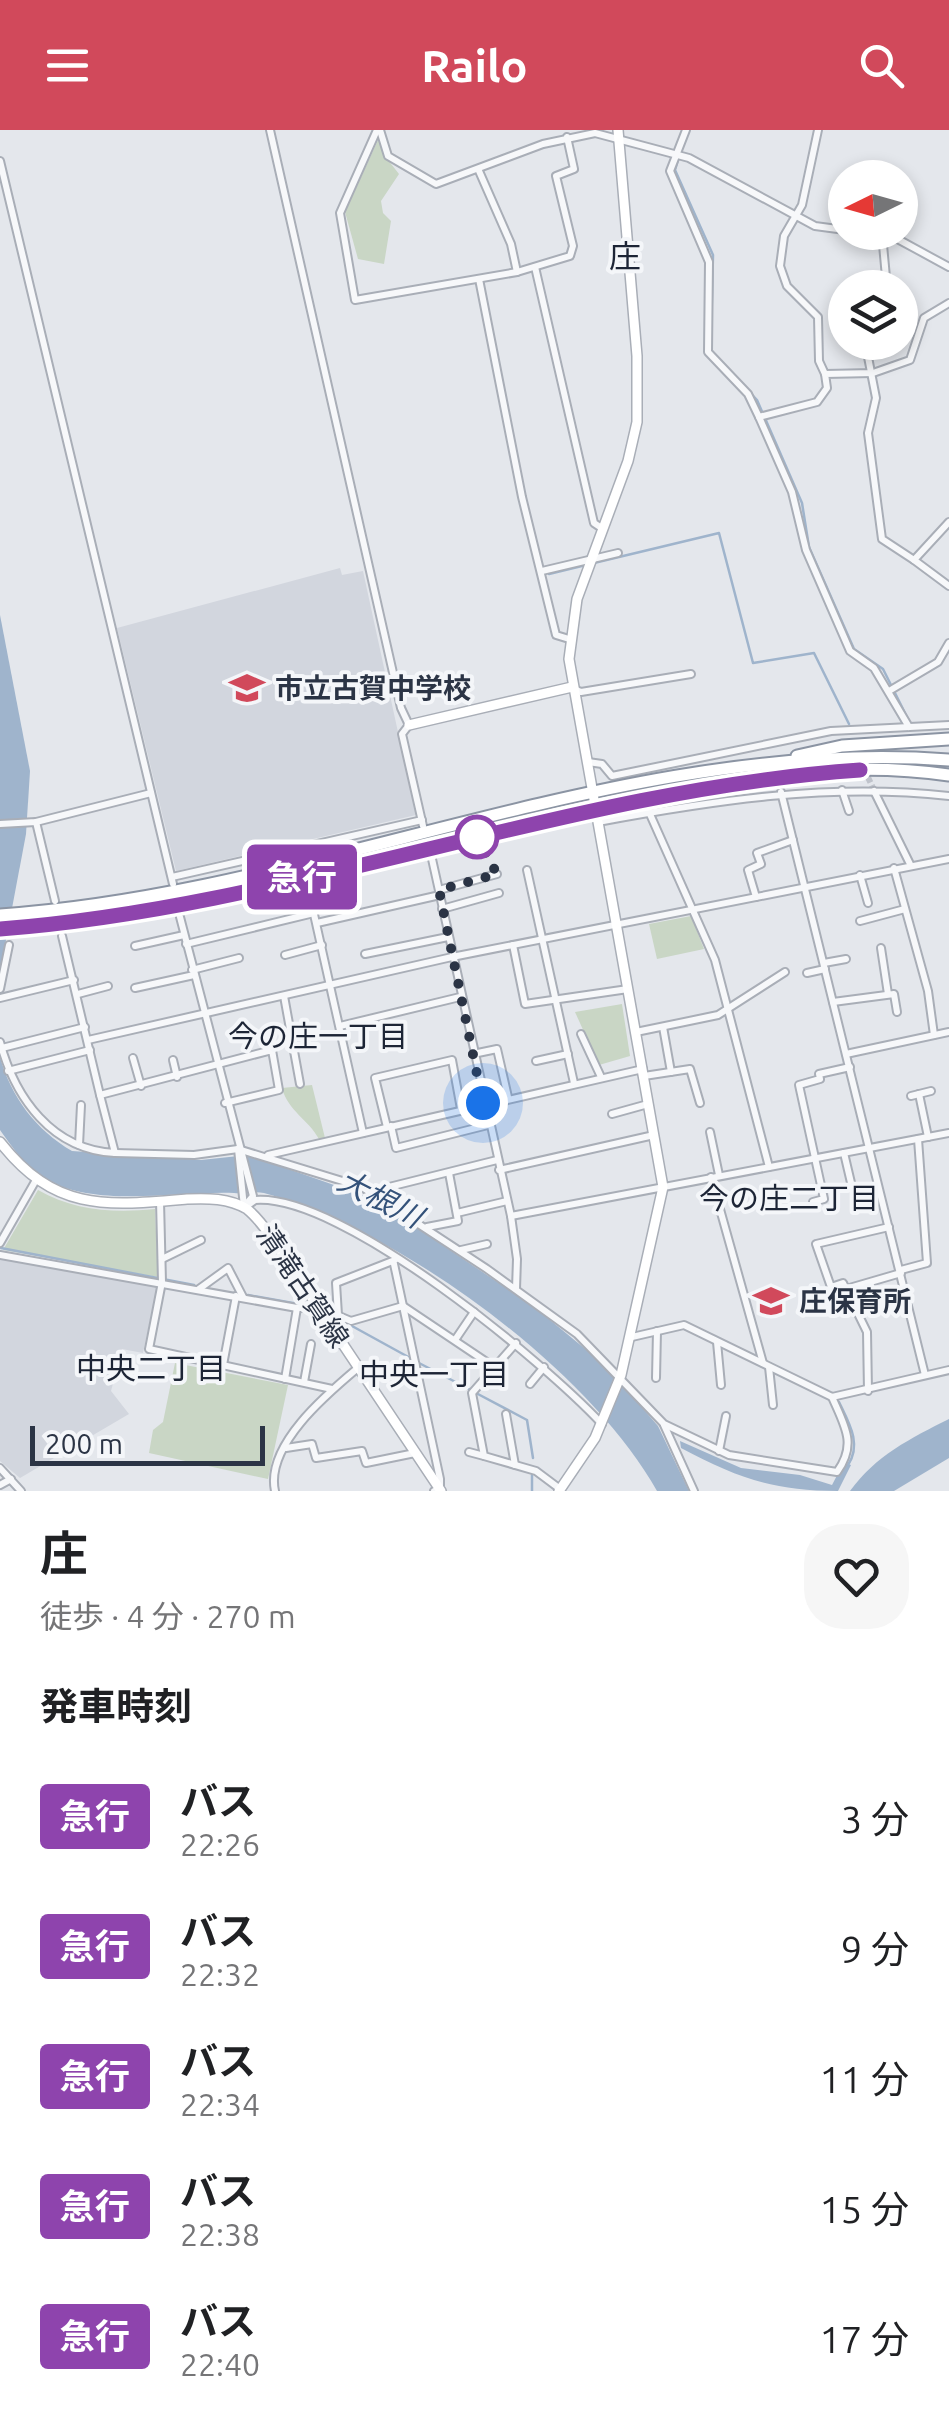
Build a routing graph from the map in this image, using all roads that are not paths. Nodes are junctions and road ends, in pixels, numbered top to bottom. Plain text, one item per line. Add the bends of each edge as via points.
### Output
1 (270, 130) edge
2 (378, 130) edge
3 (686, 130) edge
4 (818, 130) edge
5 (618, 135) edge
6 (567, 137) junction
7 (676, 154) junction
8 (0, 161) edge
9 (480, 170) junction
10 (796, 217) junction
11 (828, 228) edge
12 (914, 250) edge
13 (535, 267) junction
14 (949, 267) edge
15 (517, 272) junction
16 (479, 279) junction
17 (949, 304) edge
18 (869, 360) edge
19 (873, 373) junction
20 (825, 374) junction
21 (759, 417) junction
22 (949, 522) edge
23 (603, 529) junction
24 (618, 553) dead end
25 (592, 560) junction
26 (914, 560) junction
27 (542, 571) junction
28 (949, 586) edge
29 (569, 639) junction
30 (949, 642) edge
31 (691, 674) dead end
32 (572, 688) junction
33 (889, 691) junction
34 (408, 725) junction
35 (949, 725) edge
36 (909, 727) junction
37 (949, 738) edge
38 (949, 760) edge
39 (784, 761) junction
40 (586, 762) junction
41 (949, 775) edge
42 (842, 790) junction
43 (874, 790) junction
44 (781, 792) junction
45 (151, 793) junction
46 (592, 793) junction
47 (949, 796) edge
48 (848, 811) dead end
49 (649, 812) junction
50 (597, 816) junction
51 (34, 822) junction
52 (0, 824) edge
53 (793, 840) junction
54 (949, 858) edge
55 (432, 859) dead end
56 (910, 864) junction
57 (894, 868) junction
58 (527, 870) dead end
59 (497, 874) dead end
60 (860, 875) junction
61 (805, 887) junction
62 (309, 892) tunnel mouth
63 (440, 892) junction
64 (500, 893) dead end
65 (756, 898) junction
66 (55, 901) dead end
67 (868, 902) dead end
68 (906, 908) junction
69 (442, 909) junction
70 (692, 911) junction
71 (314, 913) junction
72 (0, 916) edge
73 (180, 917) dead end
74 (860, 921) dead end
75 (317, 923) junction
76 (616, 927) junction
77 (0, 929) edge
78 (62, 936) dead end
79 (448, 936) junction
80 (185, 939) junction
81 (541, 940) junction
82 (9, 945) dead end
83 (322, 945) junction
84 (513, 945) junction
85 (135, 946) dead end
86 (882, 948) dead end
87 (285, 954) dead end
88 (365, 954) dead end
89 (452, 957) junction
90 (239, 958) dead end
91 (846, 958) dead end
92 (824, 966) junction
93 (193, 972) junction
94 (786, 972) dead end
95 (807, 973) dead end
96 (74, 980) junction
97 (108, 986) dead end
98 (331, 986) junction
99 (135, 988) dead end
100 (628, 988) junction
101 (0, 989) edge
102 (78, 994) junction
103 (888, 994) junction
104 (284, 996) junction
105 (554, 996) junction
106 (461, 997) junction
107 (0, 998) edge
108 (834, 1002) junction
109 (728, 1009) junction
110 (897, 1012) dead end
111 (203, 1013) junction
112 (340, 1026) junction
113 (85, 1027) junction
114 (662, 1027) junction
115 (636, 1032) junction
116 (949, 1032) edge
117 (581, 1034) dead end
118 (934, 1035) junction
119 (88, 1040) junction
120 (1, 1045) edge
121 (90, 1050) junction
122 (473, 1054) junction
123 (568, 1054) junction
124 (846, 1054) junction
125 (132, 1058) dead end
126 (174, 1060) dead end
127 (536, 1062) dead end
128 (216, 1066) junction
129 (850, 1067) junction
130 (8, 1070) junction
131 (643, 1072) junction
132 (670, 1072) junction
133 (177, 1077) junction
134 (601, 1077) junction
135 (574, 1083) junction
136 (300, 1084) dead end
137 (140, 1086) junction
138 (931, 1092) dead end
139 (100, 1095) junction
140 (508, 1098) junction
141 (700, 1102) dead end
142 (225, 1103) junction
143 (483, 1103) junction
144 (649, 1104) junction
145 (81, 1105) dead end
146 (462, 1109) junction
147 (612, 1114) dead end
148 (488, 1125) junction
149 (389, 1126) junction
150 (710, 1132) dead end
151 (363, 1133) junction
152 (949, 1133) edge
153 (654, 1135) junction
154 (928, 1137) junction
155 (918, 1139) junction
156 (0, 1142) edge
157 (79, 1146) junction
158 (869, 1148) junction
159 (239, 1152) junction
160 (115, 1153) junction
161 (844, 1153) junction
162 (267, 1156) junction
163 (814, 1159) junction
164 (497, 1160) junction
165 (768, 1167) junction
166 (500, 1170) junction
167 (449, 1173) junction
168 (715, 1176) junction
169 (36, 1180) junction
170 (663, 1187) junction
171 (852, 1187) dead end
172 (383, 1200) junction
173 (160, 1201) junction
174 (507, 1201) junction
175 (813, 1202) dead end
176 (244, 1208) junction
177 (457, 1214) junction
178 (511, 1216) junction
179 (426, 1227) junction
180 (889, 1228) junction
181 (201, 1240) dead end
182 (0, 1244) edge
183 (486, 1244) dead end
184 (460, 1250) junction
185 (0, 1255) edge
186 (162, 1259) junction
187 (395, 1261) junction
188 (901, 1272) junction
189 (162, 1280) junction
190 (199, 1289) junction
191 (516, 1289) junction
192 (846, 1289) junction
193 (239, 1297) junction
194 (403, 1306) junction
195 (318, 1307) junction
196 (296, 1308) junction
197 (474, 1312) junction
198 (338, 1316) junction
199 (656, 1331) junction
200 (632, 1338) junction
201 (454, 1340) junction
202 (716, 1340) junction
203 (516, 1343) junction
204 (311, 1344) dead end
205 (223, 1365) junction
206 (766, 1365) junction
207 (359, 1367) junction
208 (494, 1367) junction
209 (544, 1367) junction
210 (949, 1370) edge
211 (926, 1375) junction
212 (621, 1377) junction
213 (285, 1378) junction
214 (656, 1378) dead end
215 (304, 1382) junction
216 (530, 1384) dead end
217 (721, 1384) dead end
218 (332, 1390) junction
219 (868, 1391) junction
220 (832, 1397) junction
221 (773, 1405) dead end
222 (506, 1414) dead end
223 (726, 1416) dead end
224 (602, 1424) junction
225 (664, 1424) junction
226 (286, 1448) junction
227 (719, 1451) junction
228 (470, 1452) dead end
229 (416, 1453) junction
230 (484, 1456) junction
231 (515, 1464) junction
232 (0, 1468) edge
233 (11, 1479) junction
234 (0, 1486) edge
235 (438, 1490) edge
236 (560, 1490) edge
237 (22, 1491) edge
238 (275, 1491) edge
239 (694, 1491) edge

1 - 34 street
2 - 9 street via 388,156 426,180 448,182
2 - 16 street via 340,212 355,300
3 - 7 street
4 - 10 street
5 - 6 street
5 - 7 street
5 - 23 street via 638,404 628,461
6 - 9 street
6 - 13 street via 574,169 556,176 572,252
7 - 10 street
7 - 21 street via 670,171 709,262 708,352 748,394
8 - 45 street
9 - 15 street
10 - 11 street
10 - 20 street via 784,236 782,278 818,317
12 - 14 street
13 - 15 street
13 - 23 street via 594,524
15 - 16 street
16 - 27 street
17 - 19 street via 924,318 910,360
18 - 19 street
19 - 20 street
19 - 26 street via 876,398 868,434 882,539
20 - 21 street via 817,402
21 - 33 street via 850,650
22 - 26 street
23 - 25 street
24 - 25 street
25 - 27 street
25 - 29 street
26 - 28 street
27 - 29 street via 556,635
29 - 32 street
30 - 33 street via 938,662
31 - 32 street via 581,692
32 - 34 street
32 - 40 street
33 - 36 street
34 - 45 street via 402,734 422,823 172,881
35 - 36 street
36 - 40 street via 831,731 612,776 602,764
37 - 39 highway via 814,750
38 - 39 highway
39 - 46 highway
40 - 46 street
41 - 50 highway via 860,770 722,783
42 - 43 street
42 - 44 street
42 - 48 street
43 - 47 street
43 - 56 street
44 - 49 street
44 - 53 street
45 - 51 street
46 - 50 street
46 - 72 highway via 200,887
49 - 50 street
49 - 70 street
50 - 76 street
50 - 77 highway via 159,910
51 - 52 street
51 - 66 street
53 - 61 street
53 - 65 street via 757,853 761,864 748,870
54 - 56 street
55 - 63 street
56 - 57 street
57 - 60 street
57 - 68 street
58 - 81 street
59 - 63 street
60 - 61 street
60 - 67 street
61 - 65 street
61 - 92 street
62 - 71 street
63 - 69 street
63 - 75 street
64 - 69 street
65 - 70 street
68 - 74 street
68 - 118 street
69 - 79 street
70 - 76 street
70 - 109 street
71 - 75 street
71 - 80 street
73 - 80 street
75 - 83 street
76 - 81 street
76 - 100 street
78 - 96 street
79 - 88 street
79 - 89 street
80 - 85 street
80 - 93 street
81 - 84 street
81 - 105 street
82 - 101 street
83 - 87 street
83 - 98 street
84 - 89 street
84 - 105 street via 525,1004
86 - 103 street
89 - 98 street
89 - 106 street
90 - 93 street
91 - 92 street
92 - 95 street
92 - 108 street
93 - 99 street
93 - 111 street
94 - 109 street
96 - 102 street
96 - 107 street
97 - 102 street
98 - 104 street
98 - 112 street
100 - 105 street
100 - 115 street
102 - 113 street
103 - 108 street
103 - 110 street via 894,994
104 - 111 street
104 - 136 street
105 - 123 street
106 - 112 street
106 - 122 street
108 - 124 street
109 - 114 street
109 - 165 street
111 - 119 street
111 - 128 street
112 - 151 street
113 - 119 street
113 - 120 street
114 - 115 street
114 - 132 street
115 - 131 street
116 - 118 street
117 - 134 street
118 - 124 street
119 - 121 street
120 - 130 street
121 - 130 street
121 - 139 street
122 - 140 street via 497,1048
122 - 143 street
123 - 127 street
123 - 135 street
124 - 129 street
125 - 137 street
126 - 133 street
128 - 133 street
128 - 142 street
128 - 142 street via 272,1050 279,1090
129 - 158 street
129 - 163 street via 799,1086
130 - 157 street via 24,1102
131 - 132 street
131 - 134 street
131 - 144 street
132 - 141 street via 690,1069
133 - 137 street
134 - 135 street
135 - 140 street
137 - 139 street
138 - 154 street via 915,1095
139 - 160 street
140 - 143 street
142 - 159 street
143 - 146 street
143 - 148 street
144 - 147 street
144 - 153 street
145 - 157 street
146 - 149 street
146 - 149 street via 452,1060 375,1078
148 - 149 street via 396,1148
148 - 164 street
149 - 151 street
150 - 168 street
151 - 162 street
152 - 154 street
153 - 166 street
153 - 170 street
154 - 155 street
155 - 158 street
155 - 188 street via 927,1263
156 - 169 street, 清滝古賀線
157 - 160 street
158 - 161 street
158 - 180 street
159 - 160 street
159 - 162 street
159 - 176 street via 249,1196
161 - 163 street
161 - 171 street
162 - 172 street
163 - 165 street
163 - 175 street via 824,1199
164 - 166 street
164 - 167 street
165 - 168 street
166 - 174 street
167 - 172 street via 385,1188
167 - 177 street
168 - 170 street
168 - 206 street
169 - 173 street, 清滝古賀線 via 86,1202
169 - 182 street
170 - 178 street
170 - 200 street
172 - 179 street
173 - 176 street, 清滝古賀線 via 208,1198
173 - 186 street
174 - 177 street
174 - 178 street
176 - 187 street via 255,1200 280,1203 355,1232
176 - 195 street, 清滝古賀線
177 - 179 street via 458,1221
178 - 191 street
179 - 184 street
180 - 188 street
180 - 192 street via 816,1244 831,1287 843,1283
181 - 186 street
183 - 184 street
184 - 191 street
185 - 189 street
186 - 189 street
187 - 194 street
187 - 197 street
187 - 198 street via 336,1283
188 - 192 street
188 - 211 street
189 - 190 street
189 - 205 street via 148,1349
190 - 193 street
190 - 193 street via 228,1268
191 - 212 street
192 - 219 street via 866,1332
193 - 196 street
193 - 205 street
194 - 198 street via 351,1322
194 - 201 street
194 - 235 street
195 - 196 street
195 - 198 street
195 - 207 street, 清滝古賀線
196 - 213 street
197 - 201 street
197 - 203 street
199 - 200 street
199 - 202 street via 684,1325
199 - 214 street
200 - 212 street
201 - 208 street
202 - 206 street
202 - 217 street
203 - 208 street
203 - 209 street
204 - 215 street
205 - 213 street
206 - 220 street
206 - 221 street
207 - 218 street
207 - 229 street, 清滝古賀線
208 - 230 street via 472,1393
209 - 216 street
209 - 224 street
210 - 211 street
211 - 219 street
212 - 224 street
212 - 225 street
213 - 215 street
215 - 218 street
218 - 226 street
219 - 220 street
220 - 227 street via 851,1443 837,1472
222 - 231 street
223 - 227 street
224 - 236 street
225 - 227 street
225 - 239 street
226 - 229 street via 312,1444 316,1458 362,1451 366,1463
226 - 238 street via 274,1473
228 - 230 street
229 - 235 street, 清滝古賀線
230 - 231 street
231 - 236 street
232 - 233 street
233 - 234 street
233 - 237 street

